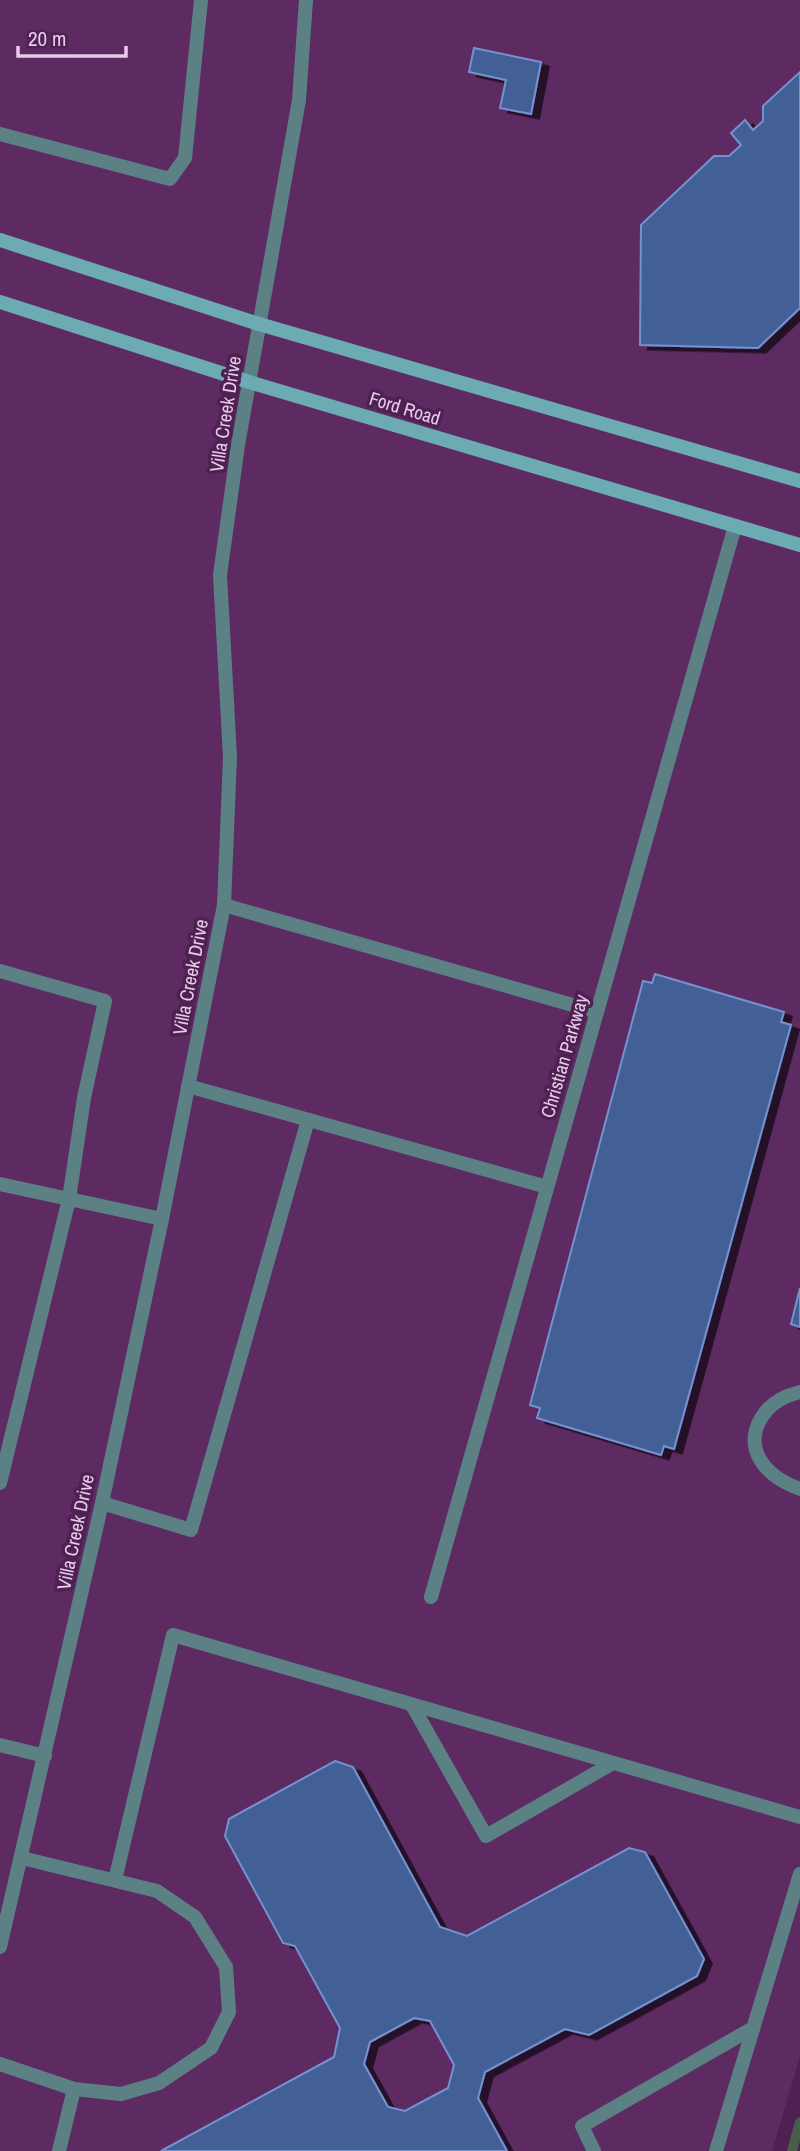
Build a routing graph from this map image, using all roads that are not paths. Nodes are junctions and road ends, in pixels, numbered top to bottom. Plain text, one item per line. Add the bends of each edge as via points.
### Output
1 (201, 0) edge
2 (306, 0) edge
3 (0, 134) edge
4 (0, 240) edge
5 (0, 302) edge
6 (259, 324) junction
7 (249, 382) junction
8 (800, 481) edge
9 (735, 526) junction
10 (800, 545) edge
11 (224, 905) junction
12 (0, 971) edge
13 (597, 1012) junction
14 (188, 1086) junction
15 (308, 1120) junction
16 (0, 1184) edge
17 (547, 1187) junction
18 (69, 1199) junction
19 (162, 1219) junction
20 (800, 1392) edge
21 (0, 1483) edge
22 (800, 1489) edge
23 (102, 1503) junction
24 (431, 1597) dead end
25 (412, 1704) junction
26 (0, 1745) edge
27 (45, 1756) junction
28 (613, 1763) junction
29 (800, 1817) edge
30 (22, 1858) junction
31 (800, 1874) edge
32 (115, 1880) junction
33 (0, 1947) edge
34 (754, 2028) junction
35 (0, 2064) edge
36 (74, 2089) junction
37 (59, 2151) edge
38 (594, 2151) edge
39 (716, 2151) edge

1 - 3 street via 185,158 170,179
2 - 6 street, Villa Creek Drive via 299,100
4 - 6 street, Ford Road
5 - 7 street, Ford Road
6 - 7 street, Villa Creek Drive
6 - 8 street, Ford Road
7 - 9 street, Ford Road
7 - 11 street, Villa Creek Drive via 220,575 230,757
9 - 10 street, Ford Road
9 - 13 street, Christian Parkway
11 - 13 street
11 - 14 street, Villa Creek Drive
12 - 18 street via 105,1001
13 - 17 street, Christian Parkway
14 - 15 street
14 - 19 street, Villa Creek Drive
15 - 17 street
15 - 23 street via 191,1530
16 - 18 street
17 - 24 street, Christian Parkway
18 - 19 street
18 - 21 street
19 - 23 street, Villa Creek Drive
20 - 22 street via 773,1404 759,1420 754,1438 766,1469
23 - 27 street, Villa Creek Drive
25 - 28 street
25 - 28 street via 486,1836
25 - 32 street via 173,1635
26 - 27 street
27 - 30 street, Villa Creek Drive
28 - 29 street
30 - 32 street
30 - 33 street, Villa Creek Drive
31 - 34 street
32 - 36 street via 157,1891 195,1917 226,1967 229,2012 211,2048 159,2083 121,2094
34 - 38 street via 582,2126
34 - 39 street
35 - 36 street
36 - 37 street

